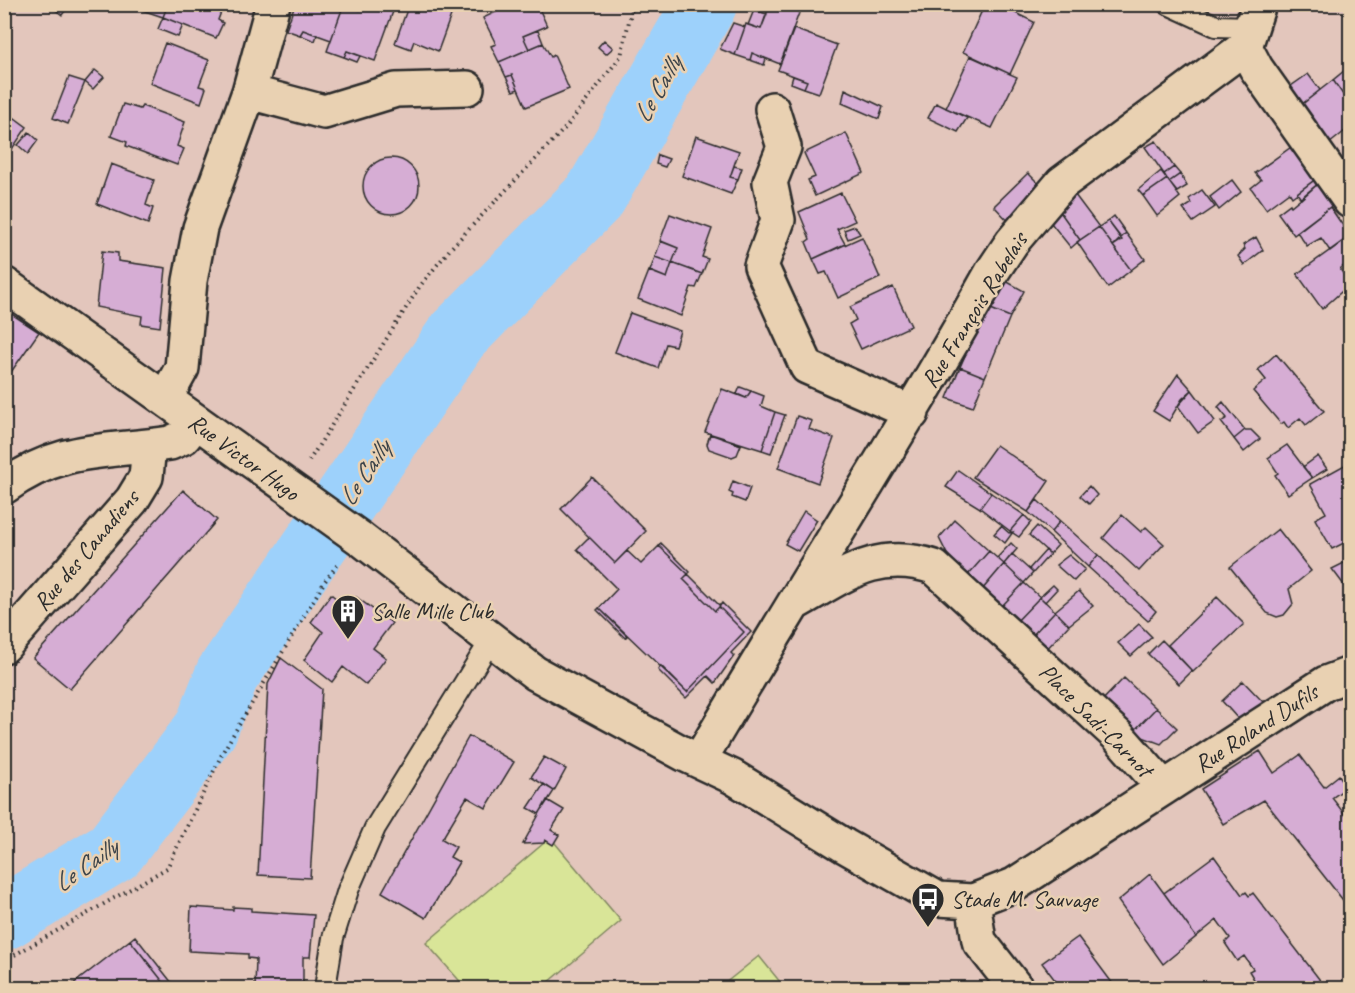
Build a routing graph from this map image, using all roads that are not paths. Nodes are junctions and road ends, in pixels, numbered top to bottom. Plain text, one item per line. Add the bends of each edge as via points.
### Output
1 (273, 4) edge
2 (1168, 4) edge
3 (1252, 26) edge
4 (467, 88) dead end
5 (249, 92) junction
6 (772, 109) dead end
7 (1350, 201) edge
8 (4, 284) edge
9 (165, 399) junction
10 (912, 413) junction
11 (195, 423) junction
12 (149, 446) junction
13 (4, 487) edge
14 (792, 604) junction
15 (491, 640) junction
16 (4, 646) edge
17 (1350, 674) edge
18 (699, 761) junction
19 (1164, 788) junction
20 (973, 901) junction
21 (325, 988) edge
22 (1016, 988) edge

1 - 5 street
2 - 3 lane via 1216,26
3 - 7 street via 1256,68
3 - 10 street, Rue François Rabelais via 1062,183 992,272
4 - 5 street via 396,90 324,112
5 - 9 street via 200,228 190,281 182,368
6 - 10 street via 784,147 770,182 778,220 761,266 807,367
8 - 9 street, Rue Victor Hugo
9 - 11 street, Rue Victor Hugo
10 - 14 street, Rue François Rabelais
11 - 12 street via 184,437
11 - 15 street, Rue Victor Hugo via 361,539
12 - 13 street via 69,454
12 - 16 street, Rue des Canadiens via 146,477 132,500
14 - 18 street
14 - 19 street, Place Sadi-Carnot via 877,561 896,559 934,567 1118,736
15 - 18 street, Rue Victor Hugo via 535,673
15 - 21 lane via 375,828 348,890 333,938
17 - 19 street, Rue Roland Dufils via 1326,683
18 - 20 street, Place Sadi-Carnot via 734,777 938,899
19 - 20 street, Place Sadi-Carnot via 1014,885
20 - 22 street via 979,941

